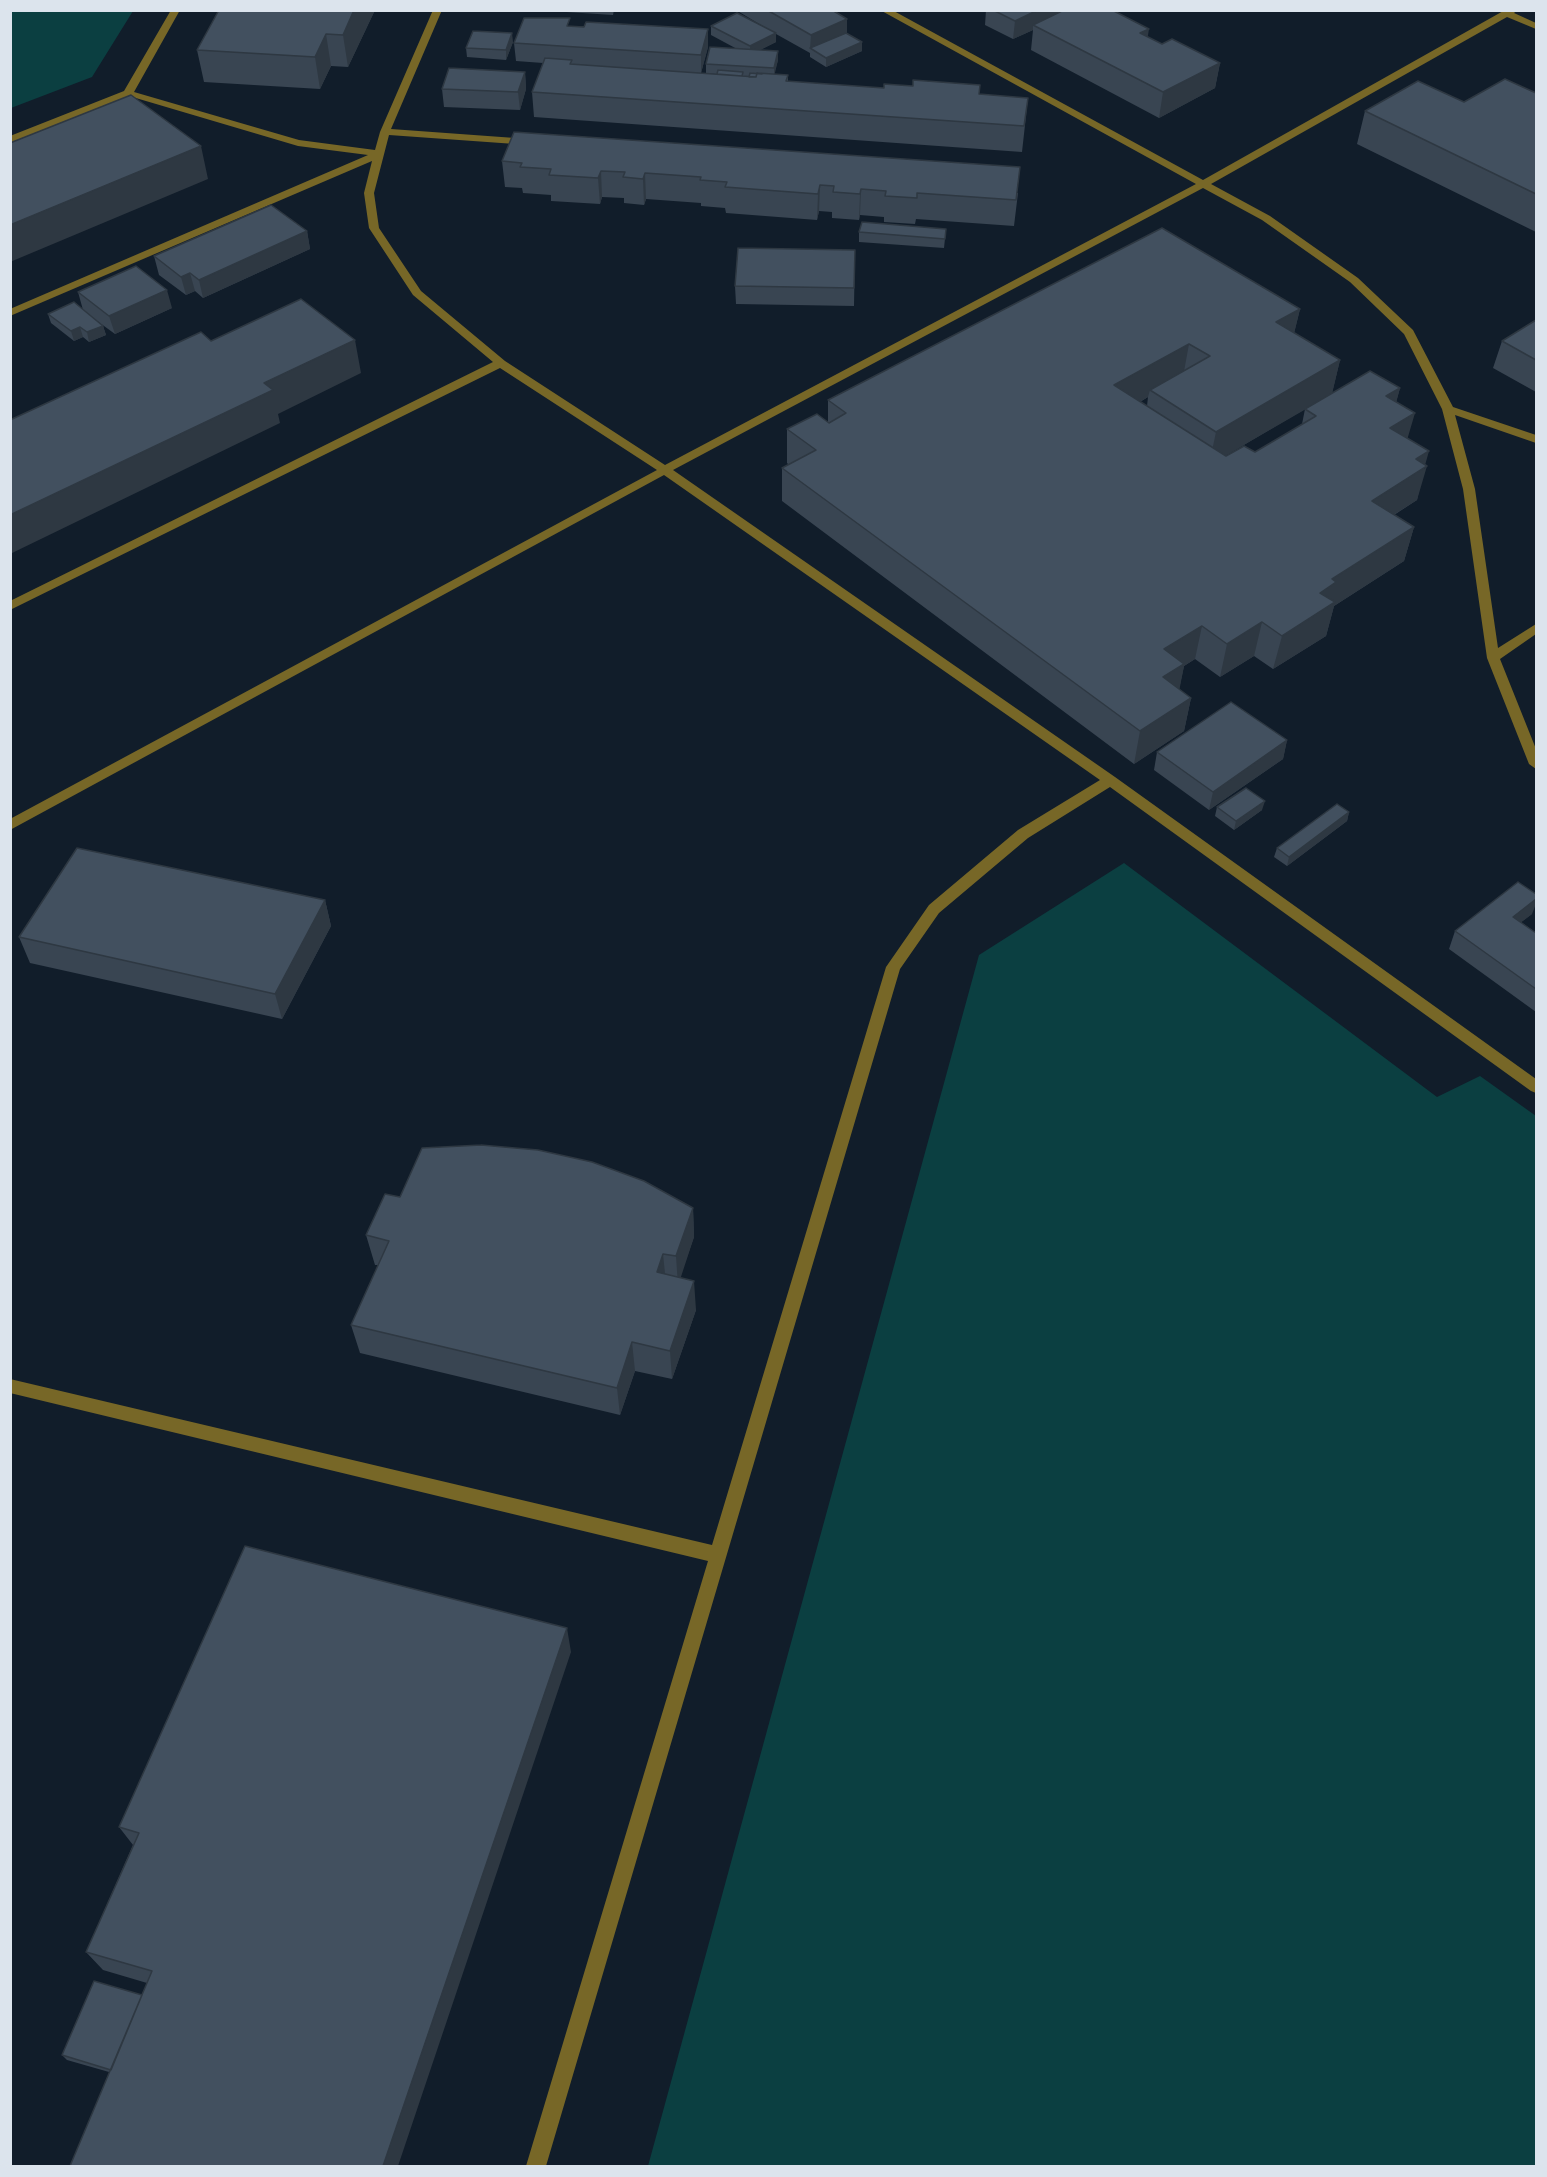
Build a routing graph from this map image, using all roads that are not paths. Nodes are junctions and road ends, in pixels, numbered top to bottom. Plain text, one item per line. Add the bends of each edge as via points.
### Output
1 (176, 10) edge
2 (438, 10) edge
3 (884, 10) edge
4 (1510, 12) edge
5 (1536, 26) edge
6 (128, 93) junction
7 (385, 132) junction
8 (10, 140) edge
9 (538, 142) edge
10 (380, 154) junction
11 (1205, 183) junction
12 (10, 313) edge
13 (501, 363) junction
14 (1448, 409) junction
15 (1536, 439) edge
16 (665, 470) junction
17 (10, 606) edge
18 (1536, 628) edge
19 (1493, 658) junction
20 (1536, 764) edge
21 (1110, 780) junction
22 (11, 824) edge
23 (1536, 1087) edge
24 (10, 1386) edge
25 (718, 1555) junction
26 (536, 2166) edge

1 - 6 street
2 - 7 street
3 - 11 street
4 - 5 street
4 - 11 street
6 - 8 street
6 - 10 street via 298,143
7 - 9 street
7 - 10 street
10 - 12 street
10 - 13 street via 369,193 374,228 417,293
11 - 14 street via 1266,218 1354,280 1409,332
11 - 16 street
13 - 16 street
13 - 17 street
14 - 15 street
14 - 19 street via 1469,489
16 - 21 street
16 - 22 street
18 - 19 street
19 - 20 street
21 - 23 street
21 - 25 street via 1023,834 934,909 893,967
24 - 25 street
25 - 26 street

